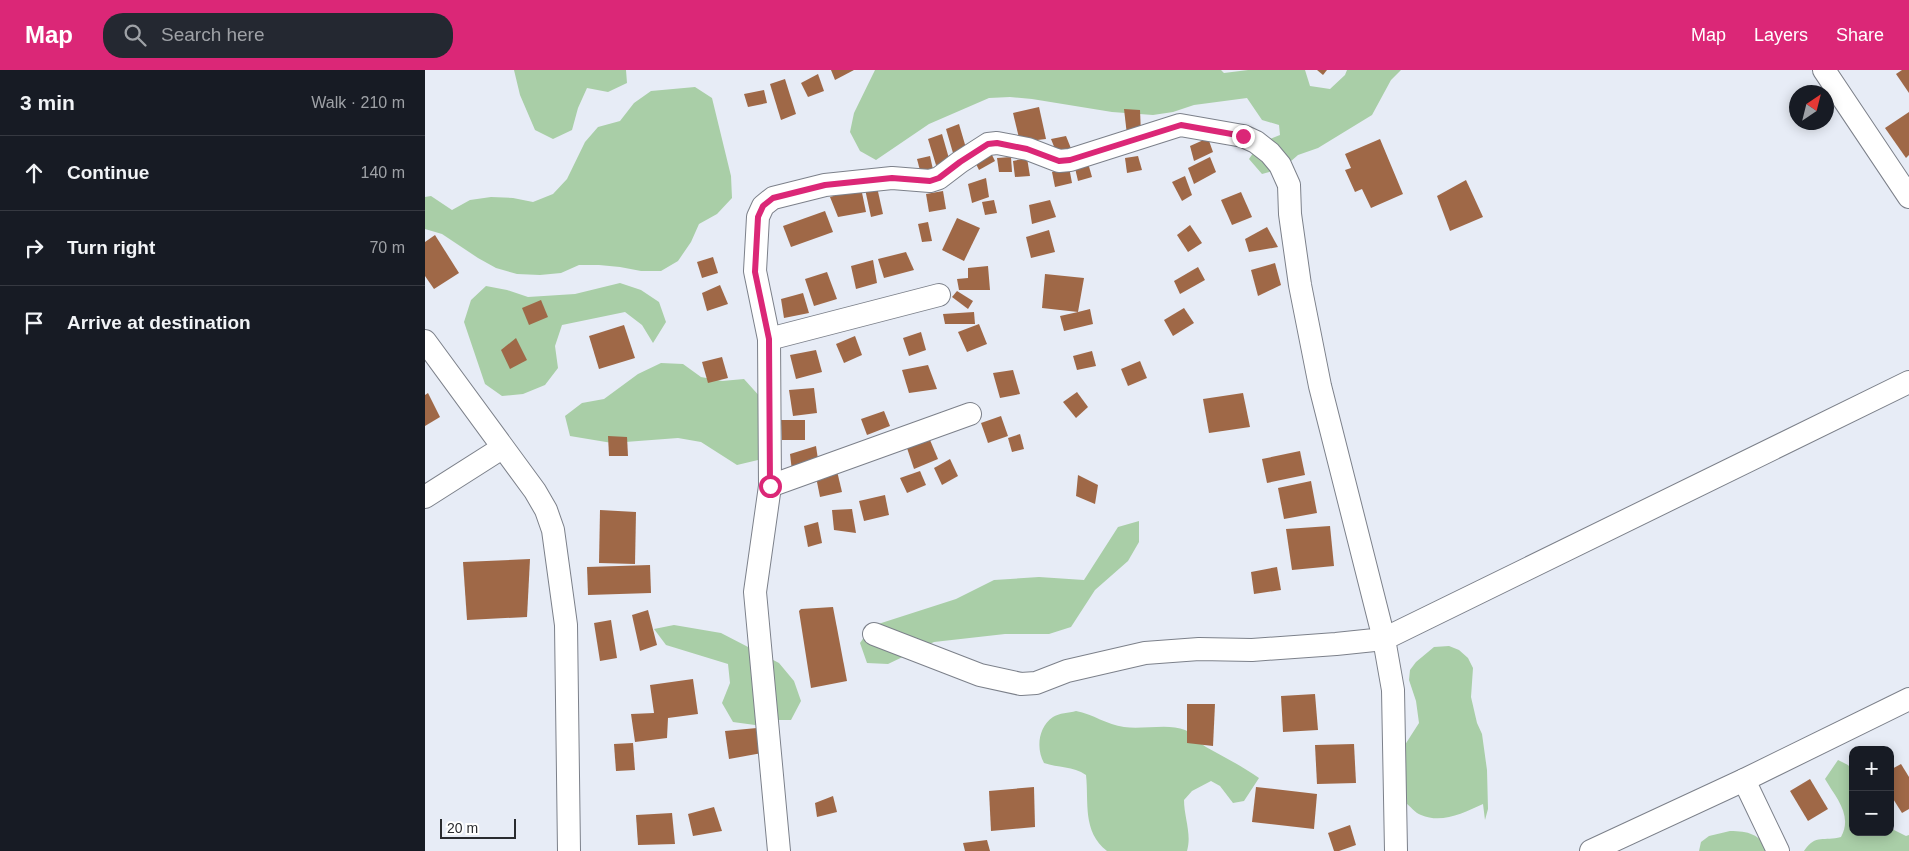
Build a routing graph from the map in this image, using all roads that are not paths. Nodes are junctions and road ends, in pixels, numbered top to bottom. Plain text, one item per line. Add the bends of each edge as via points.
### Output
1 (1824, 70) edge
2 (1909, 197) edge
3 (939, 295) dead end
4 (769, 339) junction
5 (425, 341) edge
6 (1909, 382) edge
7 (969, 414) dead end
8 (502, 448) junction
9 (770, 486) junction
10 (425, 497) edge
11 (875, 634) dead end
12 (1384, 639) junction
13 (1909, 699) edge
14 (1744, 780) junction
15 (569, 851) edge
16 (779, 851) edge
17 (1396, 851) edge
18 (1591, 851) edge
19 (1778, 851) edge

1 - 2 street
3 - 4 street
4 - 9 street
4 - 12 street via 755,272 758,217 763,206 773,198 825,185 892,178 930,181 988,144 1027,149 1059,161 1070,160 1181,125 1243,136 1256,142 1281,165 1289,185 1300,285 1320,386
5 - 8 street
6 - 12 street
7 - 9 street
8 - 10 street
8 - 15 street via 535,491 553,530 566,625
9 - 16 street via 755,592
11 - 12 street via 980,674 1021,684 1036,683 1067,671 1145,653 1252,650
12 - 17 street via 1393,690
13 - 14 street
14 - 18 street
14 - 19 street

